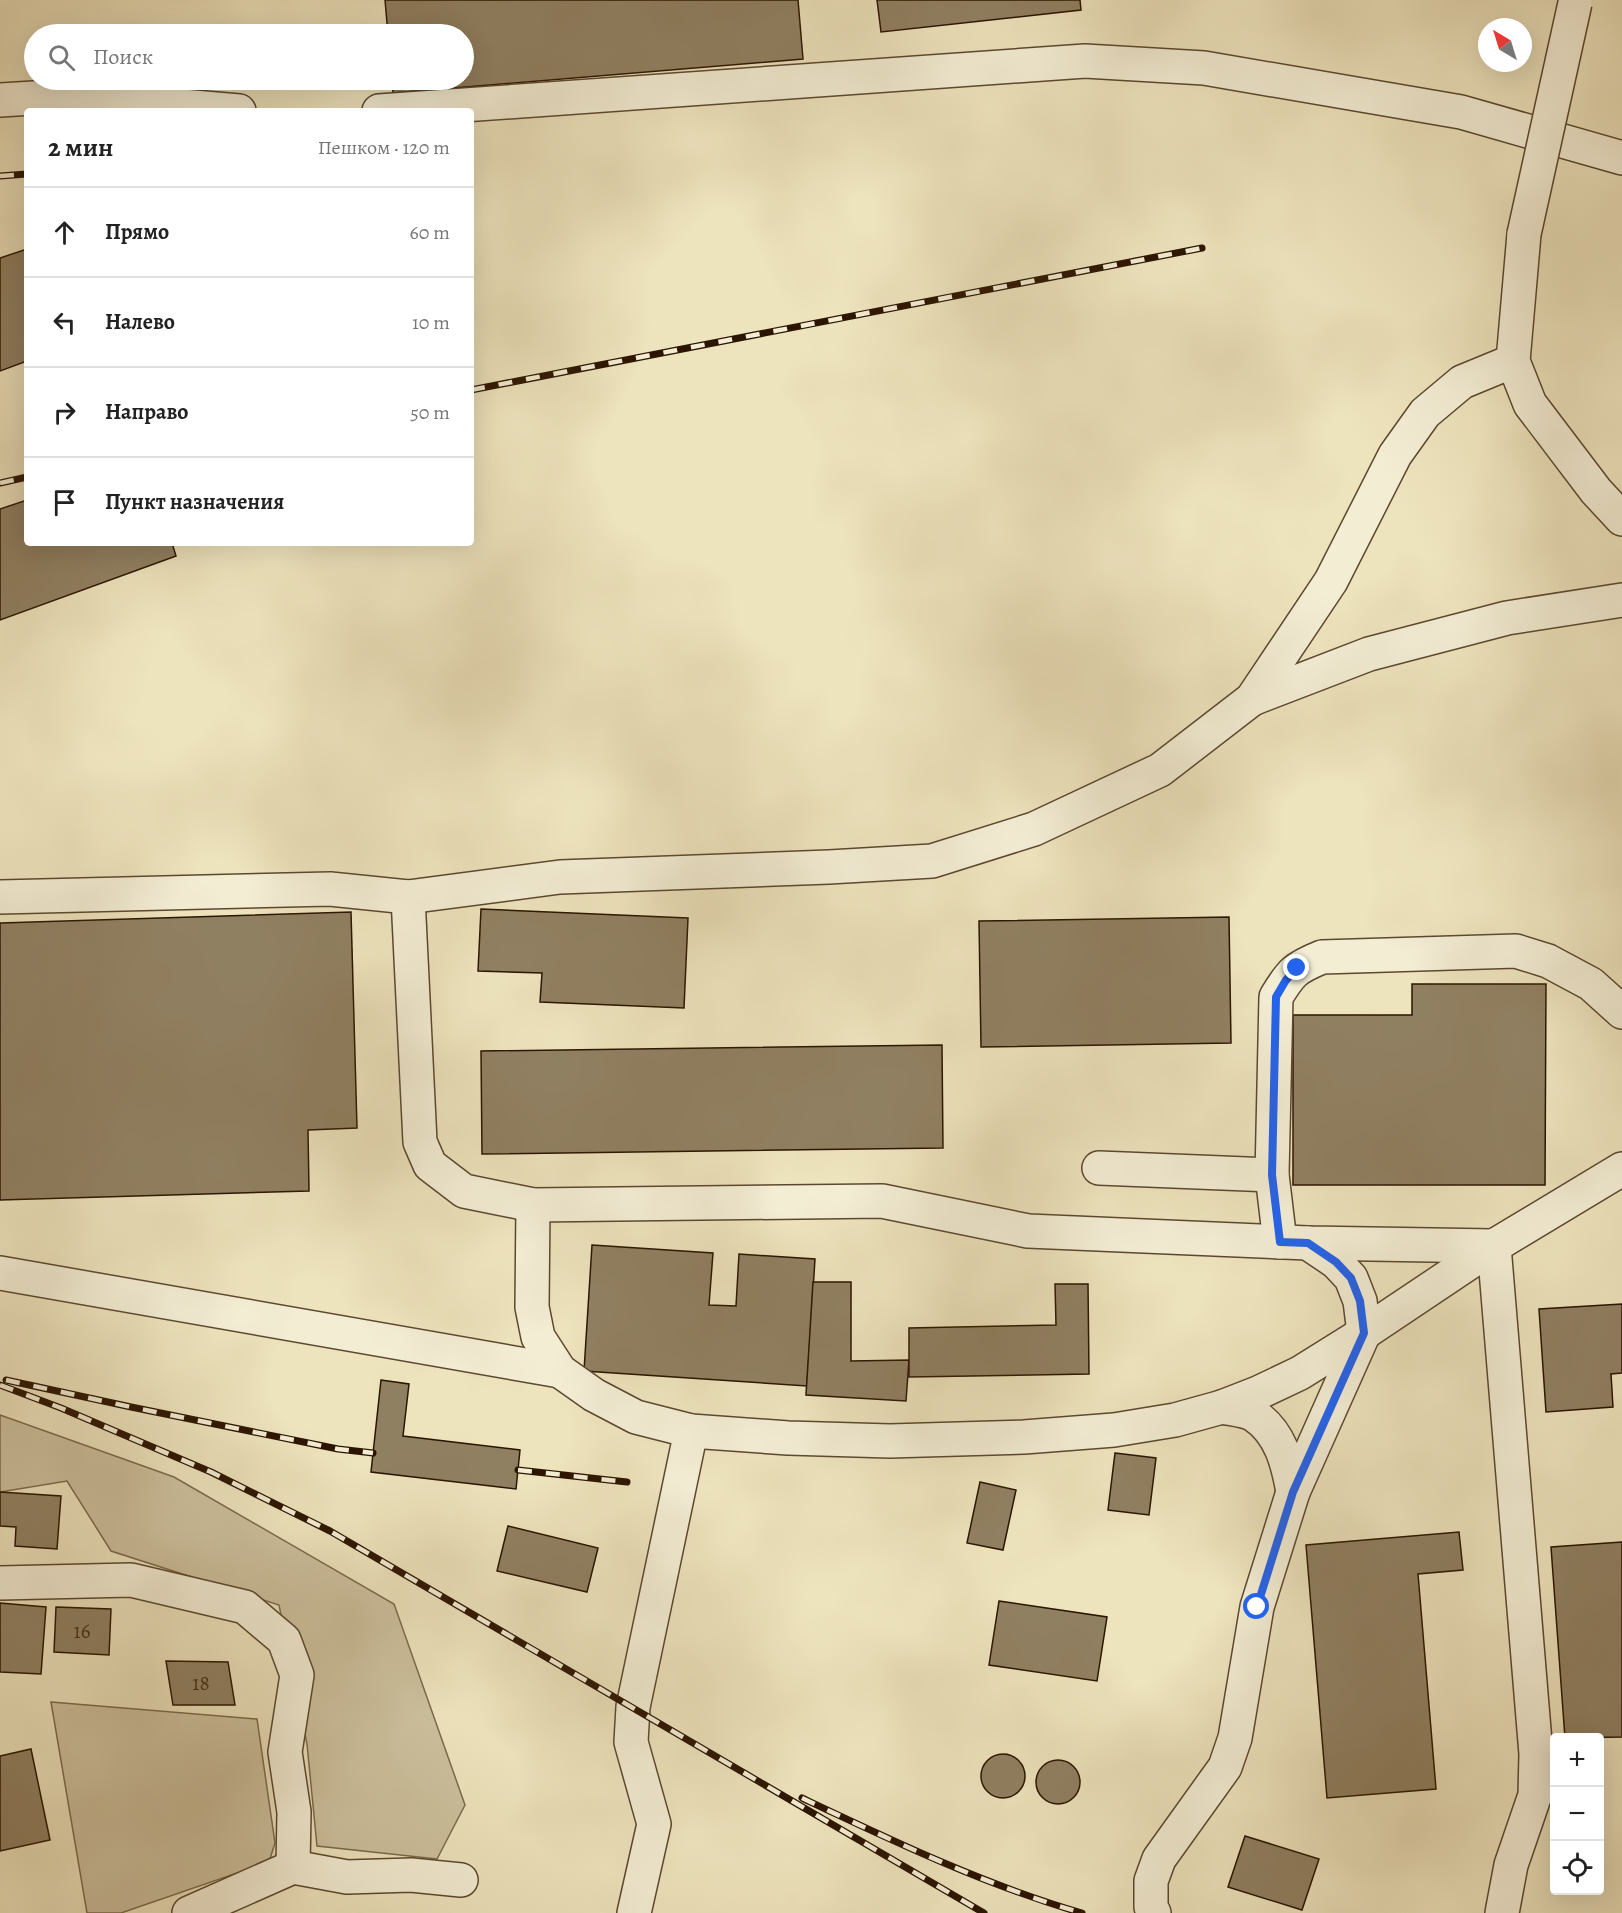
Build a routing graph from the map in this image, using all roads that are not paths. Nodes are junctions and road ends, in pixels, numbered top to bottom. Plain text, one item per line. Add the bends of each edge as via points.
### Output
1 (1575, 2) edge
2 (0, 100) edge
3 (204, 108) edge
4 (421, 108) edge
5 (1622, 158) edge
6 (1513, 361) junction
7 (1622, 519) edge
8 (1622, 600) edge
9 (1252, 699) junction
10 (0, 897) edge
11 (408, 897) junction
12 (1622, 1012) edge
13 (1099, 1168) dead end
14 (1622, 1169) edge
15 (1272, 1175) junction
16 (532, 1205) junction
17 (1294, 1242) junction
18 (1494, 1246) junction
19 (0, 1273) edge
20 (1364, 1333) junction
21 (560, 1371) junction
22 (1222, 1407) junction
23 (691, 1431) junction
24 (1293, 1492) junction
25 (0, 1582) edge
26 (293, 1867) junction
27 (461, 1880) dead end
28 (189, 1913) edge
29 (634, 1913) edge
30 (1154, 1913) edge
31 (1502, 1913) edge

1 - 6 street, bridge via 1524,234
2 - 3 street via 66,96
4 - 5 street via 1085,61 1204,68 1461,112
6 - 7 street via 1530,404
6 - 9 street via 1462,382 1425,413 1395,455 1331,580
8 - 9 street via 1507,618 1369,654
9 - 11 street via 1160,770 1034,829 932,861 560,877
10 - 11 street via 330,889
11 - 16 street via 423,1150 430,1165 464,1191
12 - 15 street via 1591,984 1548,961 1516,951 1322,957 1297,968 1276,997
13 - 15 street
14 - 18 street
15 - 17 street
16 - 17 street via 882,1200 1028,1231
16 - 21 street via 532,1307 538,1337
17 - 18 street
17 - 20 street via 1336,1262 1351,1278 1360,1301
18 - 20 street
18 - 31 street via 1536,1754 1535,1794 1511,1865
19 - 21 street
20 - 22 street via 1300,1373
20 - 24 street
21 - 23 street via 636,1417
22 - 23 street via 1114,1430 1024,1437 890,1441
22 - 24 street via 1252,1414 1267,1426 1288,1464
23 - 29 street via 633,1707 631,1742 654,1824
24 - 30 street via 1257,1607 1235,1738 1225,1767 1159,1859 1151,1881
25 - 26 street via 131,1580 245,1607 284,1640 297,1675 285,1752 294,1812
26 - 27 street via 347,1877 411,1875
26 - 28 street

